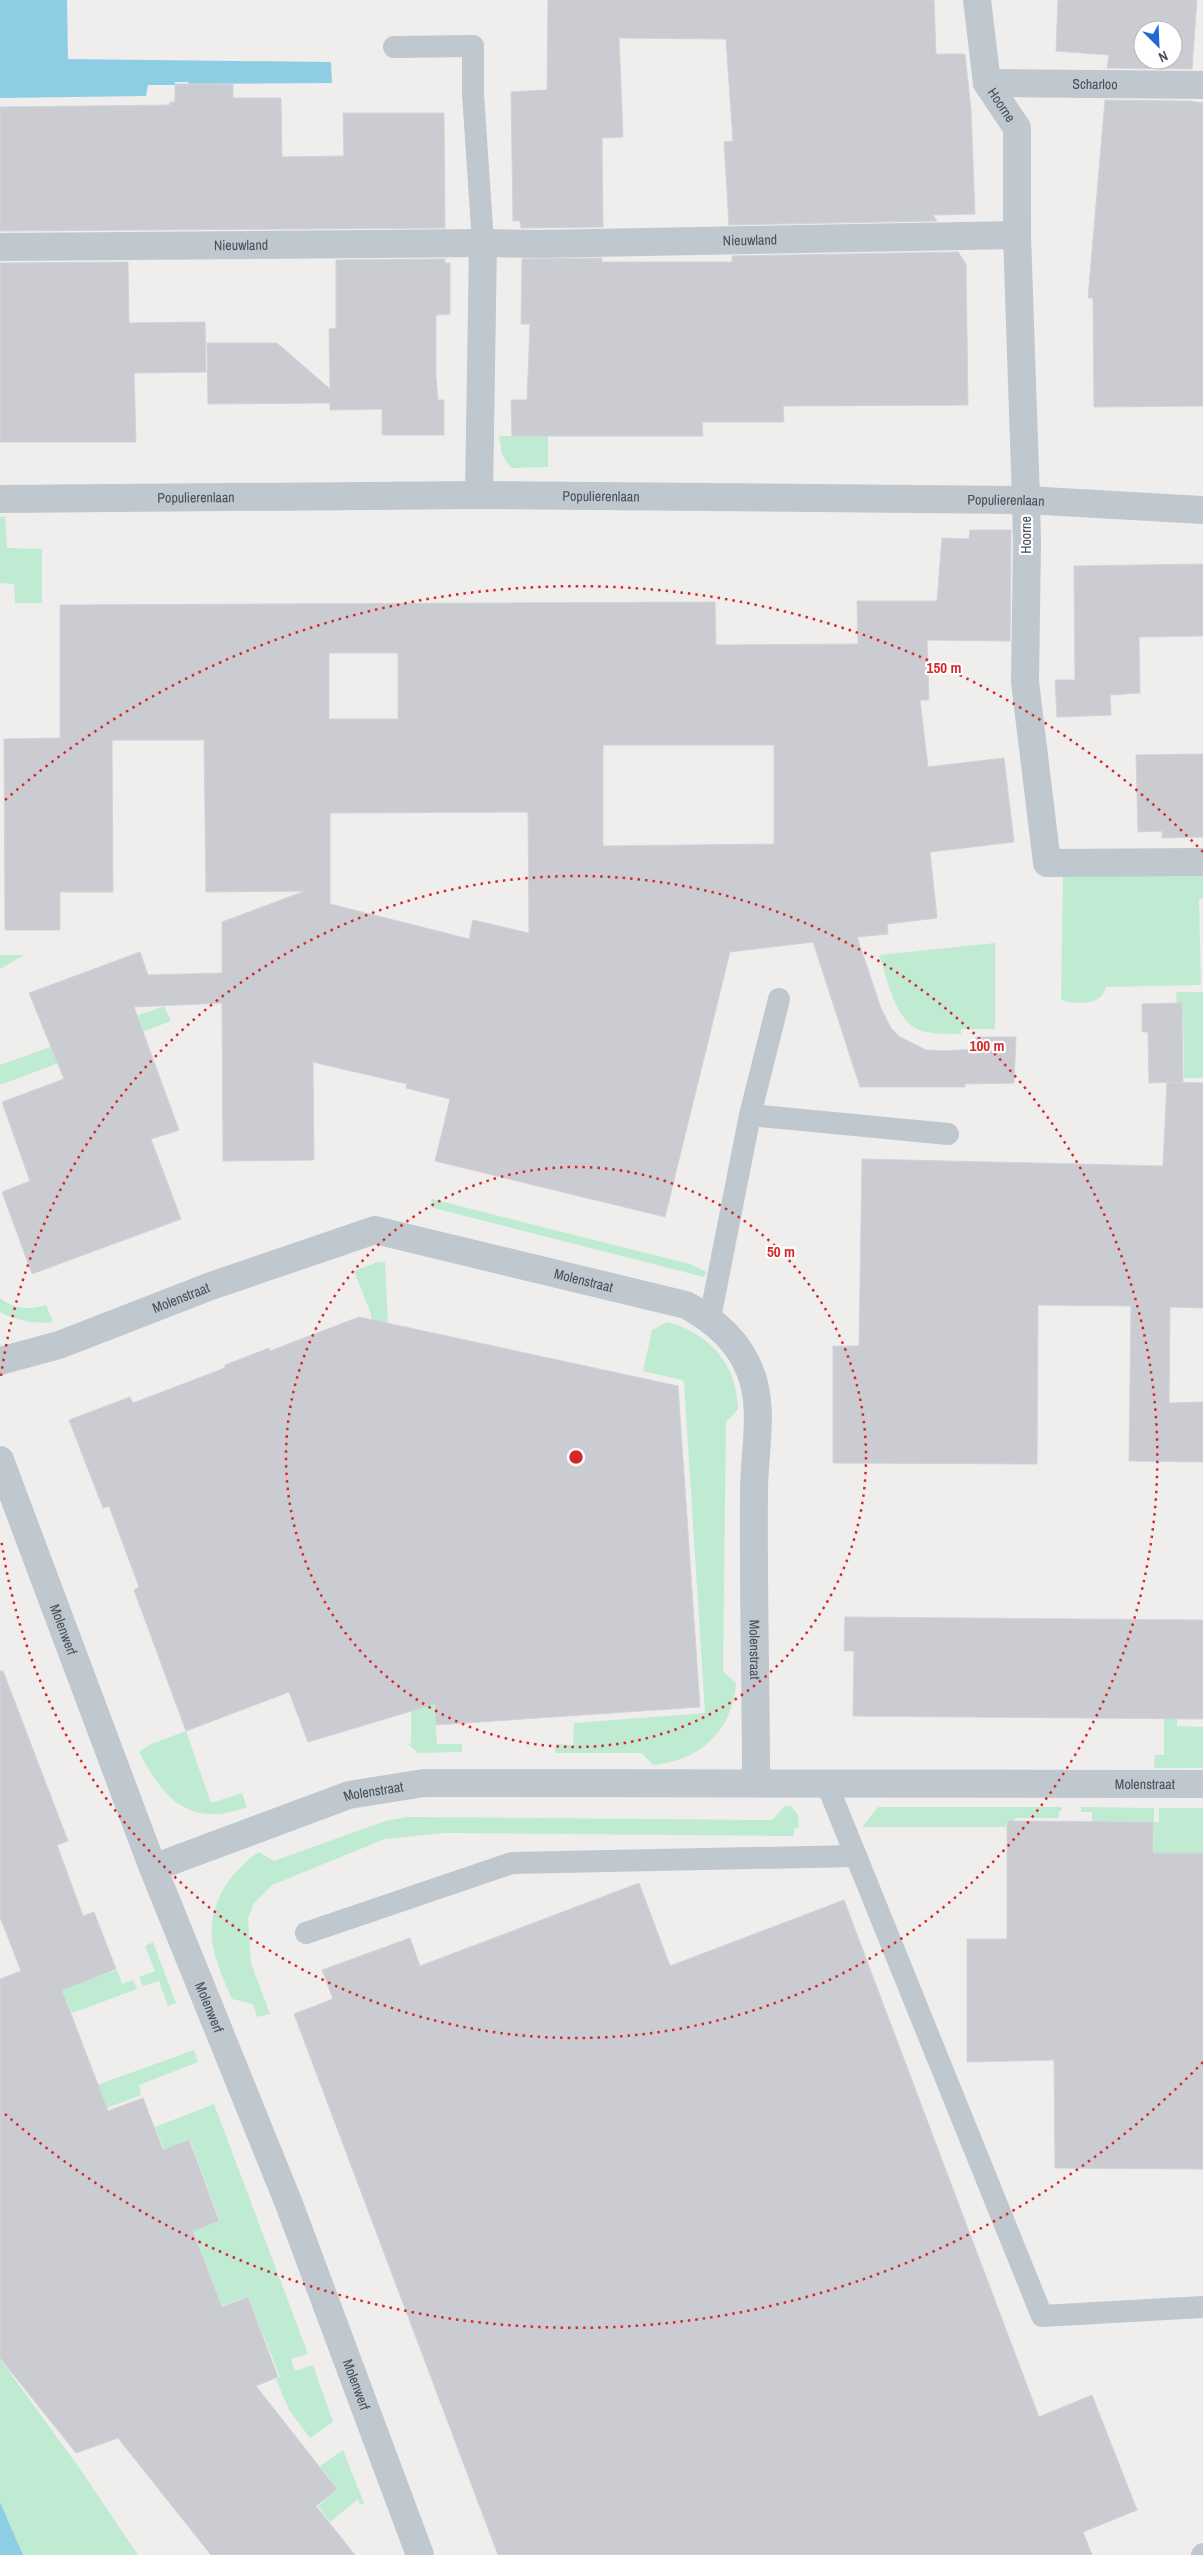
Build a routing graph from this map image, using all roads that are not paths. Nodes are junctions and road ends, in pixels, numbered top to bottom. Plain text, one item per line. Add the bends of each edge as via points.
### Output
1 (977, 0) edge
2 (394, 47) dead end
3 (987, 82) junction
4 (1203, 85) edge
5 (1017, 236) junction
6 (483, 243) junction
7 (0, 247) edge
8 (479, 495) junction
9 (0, 499) edge
10 (1026, 500) junction
11 (1203, 510) edge
12 (1203, 862) edge
13 (779, 999) dead end
14 (750, 1115) junction
15 (948, 1134) dead end
16 (710, 1318) junction
17 (0, 1362) edge
18 (0, 1460) edge
19 (756, 1782) junction
20 (826, 1782) junction
21 (1203, 1784) edge
22 (856, 1856) junction
23 (154, 1868) junction
24 (306, 1933) dead end
25 (1203, 2307) edge
26 (420, 2555) edge

1 - 3 street, Hoorne
2 - 6 lane via 473,46
3 - 4 street, Scharloo
3 - 5 street, Hoorne via 1017,128
5 - 6 street, Nieuwland
5 - 10 street, Hoorne
6 - 7 street, Nieuwland
6 - 8 street
8 - 9 street, Populierenlaan
8 - 10 street, Populierenlaan
10 - 11 street, Populierenlaan
10 - 12 street, Hoorne via 1026,682 1048,863
13 - 14 lane
14 - 15 lane
14 - 16 lane
16 - 17 street, Molenstraat via 686,1305 375,1230 210,1286 59,1345
16 - 19 street, Molenstraat via 733,1342 750,1370 758,1399 754,1492
18 - 23 street, Molenwerf
19 - 20 street, Molenstraat
19 - 23 street, Molenstraat via 424,1783 348,1795
20 - 21 street, Molenstraat
20 - 22 lane
22 - 24 lane via 512,1863
22 - 25 lane via 1042,2316
23 - 26 street, Molenwerf via 289,2204

